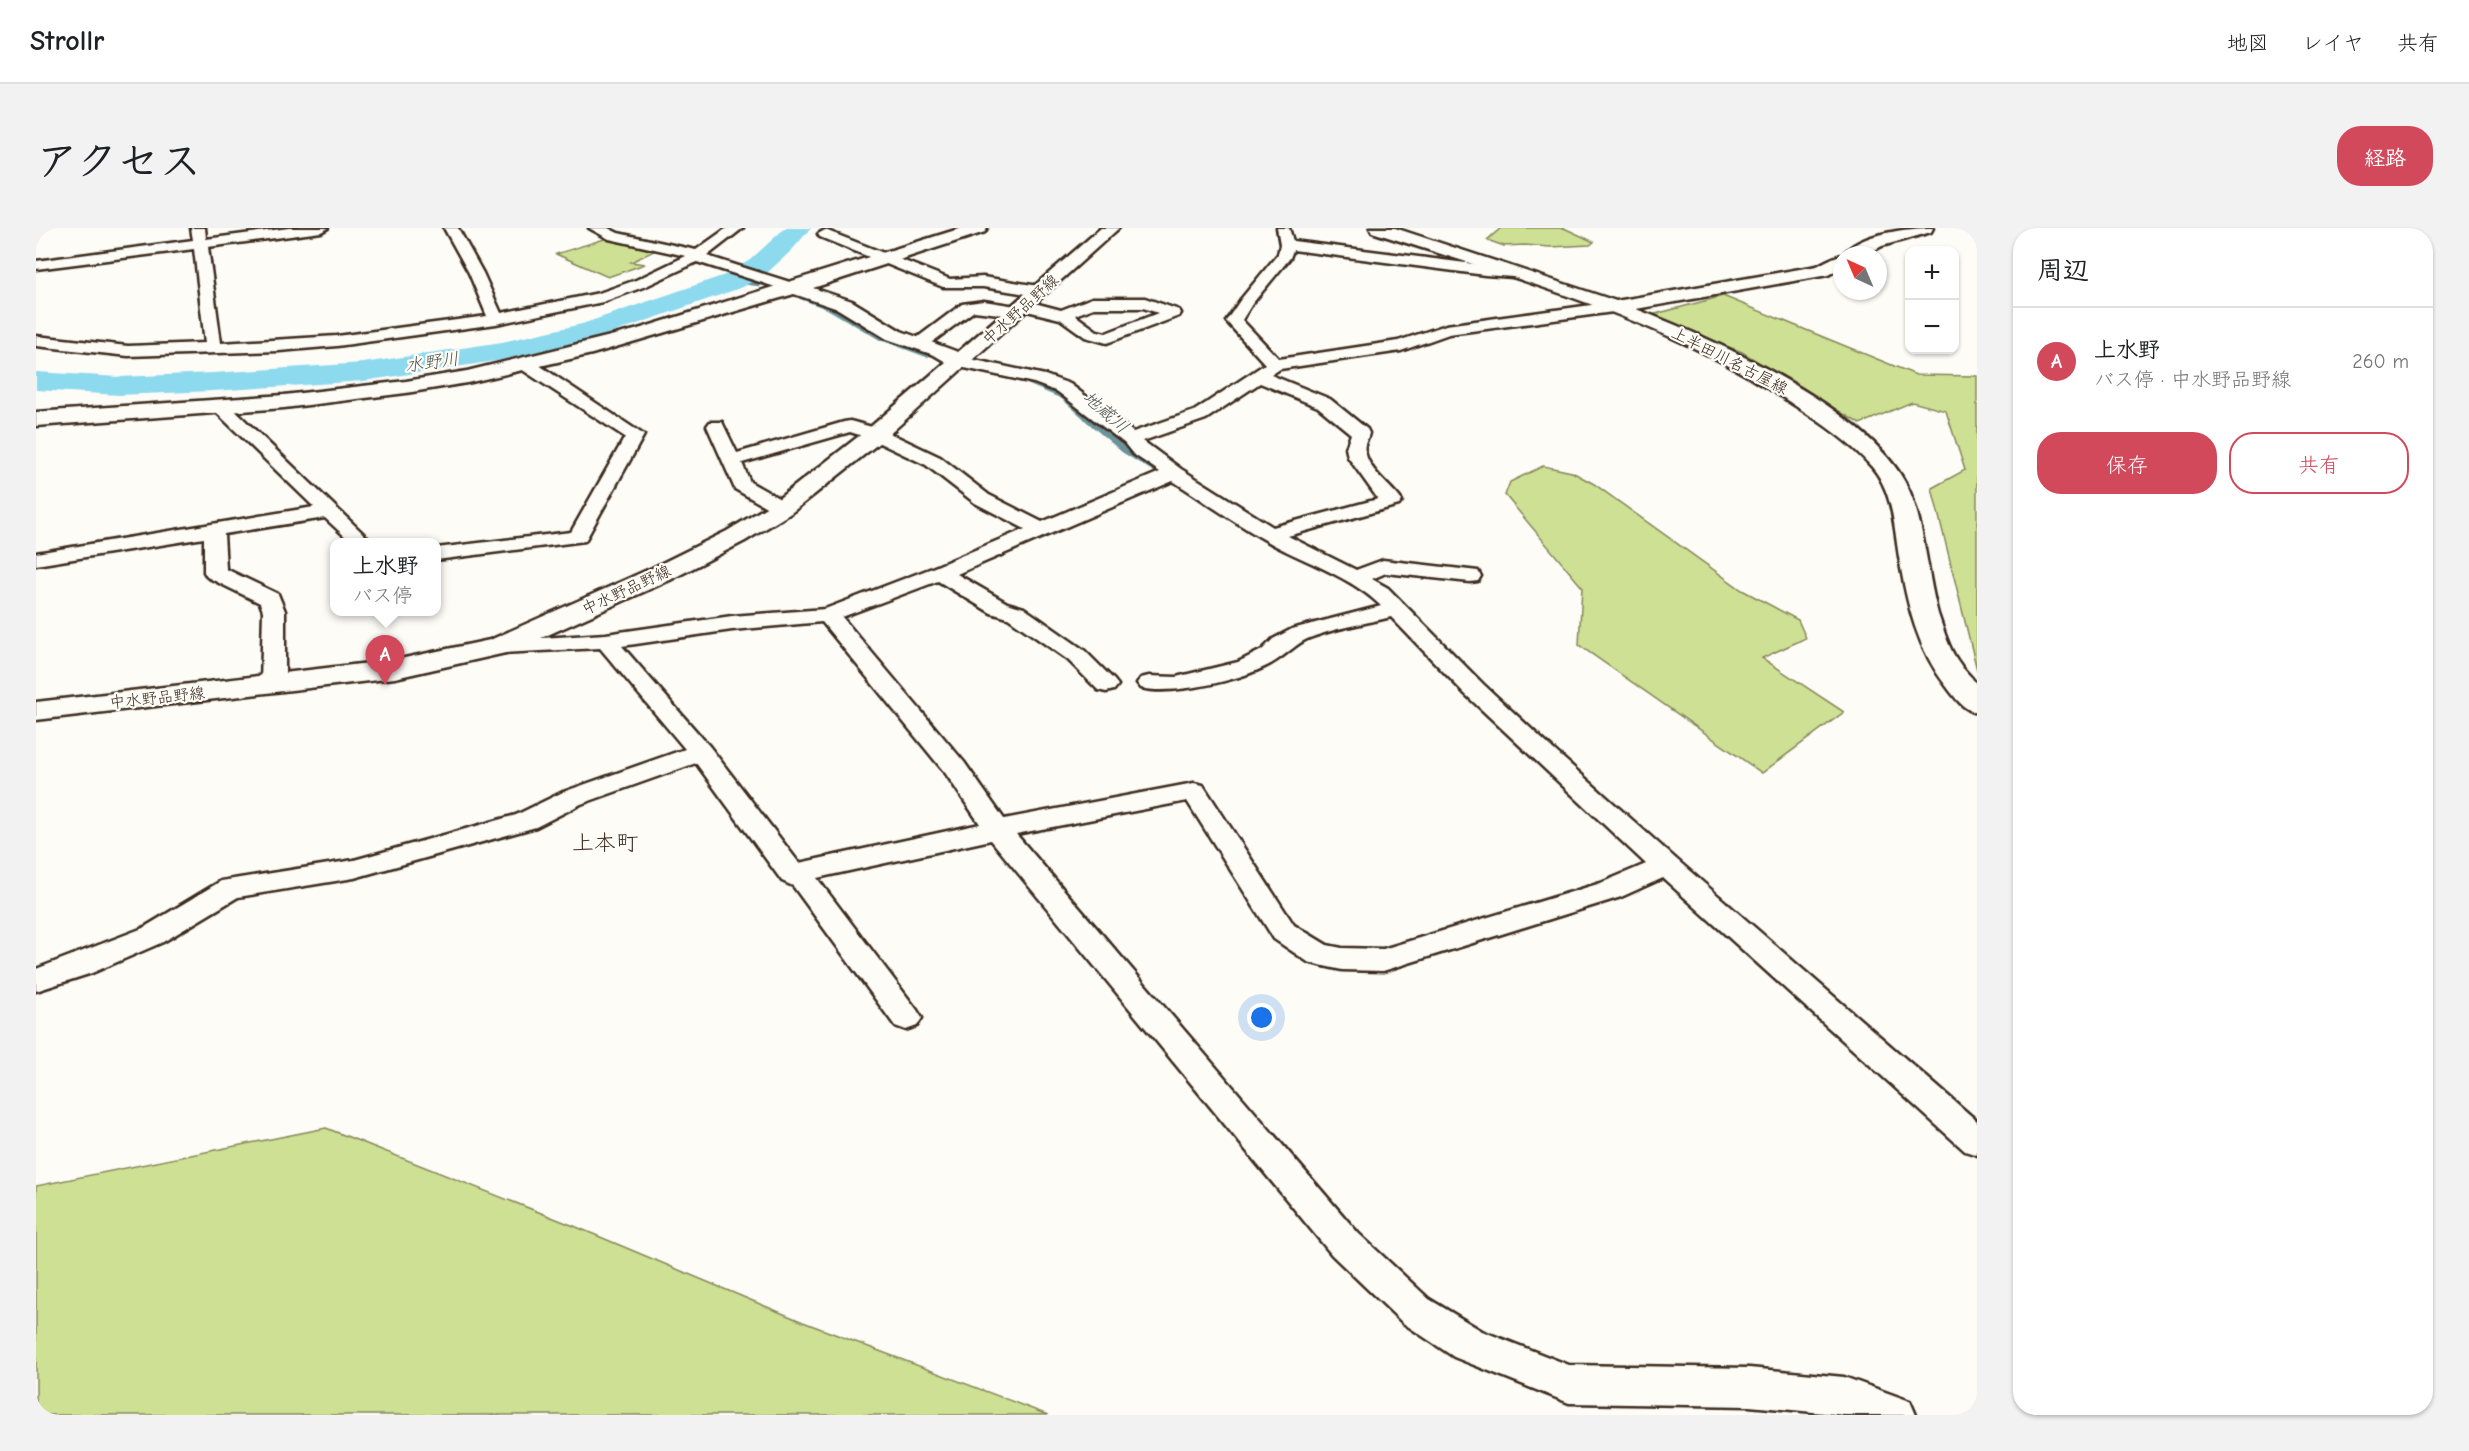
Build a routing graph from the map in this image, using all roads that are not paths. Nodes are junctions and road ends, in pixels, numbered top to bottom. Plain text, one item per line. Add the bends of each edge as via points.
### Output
1 (198, 228) edge
2 (321, 228) edge
3 (451, 228) edge
4 (596, 228) edge
5 (736, 228) edge
6 (979, 228) edge
7 (1111, 228) edge
8 (1281, 228) edge
9 (1378, 228) edge
10 (1925, 228) edge
11 (825, 234) dead end
12 (202, 244) junction
13 (1287, 245) junction
14 (1869, 246) edge
15 (700, 257) junction
16 (886, 257) junction
17 (36, 265) edge
18 (1833, 265) edge
19 (1513, 273) junction
20 (791, 287) junction
21 (1039, 291) junction
22 (1613, 307) junction
23 (1020, 308) junction
24 (1062, 315) junction
25 (496, 319) junction
26 (36, 341) edge
27 (918, 343) junction
28 (214, 349) junction
29 (961, 362) junction
30 (527, 365) junction
31 (1268, 371) junction
32 (221, 407) junction
33 (36, 419) edge
34 (716, 426) dead end
35 (876, 434) junction
36 (1131, 439) junction
37 (732, 460) junction
38 (1174, 473) junction
39 (782, 508) junction
40 (328, 511) junction
41 (1040, 529) junction
42 (214, 530) junction
43 (1271, 534) junction
44 (357, 538) edge
45 (441, 553) edge
46 (36, 559) edge
47 (940, 573) junction
48 (1470, 576) dead end
49 (1355, 578) junction
50 (1397, 609) junction
51 (828, 615) junction
52 (606, 641) junction
53 (500, 646) junction
54 (1149, 682) dead end
55 (273, 684) junction
56 (1106, 685) dead end
57 (1977, 704) edge
58 (36, 711) edge
59 (701, 752) junction
60 (998, 829) junction
61 (1666, 866) junction
62 (792, 874) junction
63 (36, 980) edge
64 (906, 1018) dead end
65 (1977, 1141) edge
66 (1896, 1415) edge

1 - 12 street
2 - 12 street
3 - 25 street
4 - 15 street
5 - 15 street
6 - 16 main road
7 - 21 main road, 中水野品野線
8 - 13 street
9 - 19 main road, 上半田川名古屋線
10 - 14 main road
11 - 16 street
12 - 17 street
12 - 28 street
13 - 19 street
13 - 31 street via 1278,266 1234,321
15 - 20 street
15 - 25 street via 603,297
16 - 20 main road
16 - 21 street via 948,284 982,282
18 - 22 main road via 1822,271
19 - 22 main road, 上半田川名古屋線
20 - 27 main road via 845,305 894,335
20 - 30 main road via 673,326
21 - 23 main road, 中水野品野線
22 - 31 street via 1446,330 1401,346 1323,356
22 - 57 main road, 上半田川名古屋線 via 1698,342 1786,387 1869,450 1887,472 1903,502 1912,558 1943,661
23 - 24 street
23 - 27 street via 967,307
23 - 29 main road, 中水野品野線
24 - 24 street via 1091,334 1107,338 1173,314 1145,303 1092,303
25 - 28 street via 337,341
26 - 28 street via 128,351
27 - 29 main road
29 - 35 main road, 中水野品野線
29 - 36 street via 1064,388
30 - 32 main road via 402,388
30 - 45 street via 635,435 578,537
31 - 36 street via 1200,415
31 - 43 street via 1324,403 1360,433 1356,452 1392,501
32 - 33 main road
32 - 40 street
34 - 37 street
35 - 37 street via 850,426
35 - 39 main road, 中水野品野線
35 - 41 street via 933,461 982,499
36 - 38 street via 1140,450
37 - 39 street via 742,485
38 - 41 street
38 - 43 street
39 - 53 main road, 中水野品野線 via 661,574
40 - 42 street
40 - 44 street
41 - 47 street
42 - 46 street
42 - 55 street via 215,572 270,599 274,611
43 - 49 street
47 - 51 street
47 - 56 street via 999,608 1016,613 1076,655
48 - 49 street via 1383,566
49 - 50 street
50 - 54 street via 1300,634 1246,667 1176,684
50 - 61 street via 1474,689
51 - 52 street via 732,623
51 - 60 street via 955,768
52 - 53 street
52 - 59 street
53 - 55 main road, 中水野品野線 via 430,663
55 - 58 main road, 中水野品野線
59 - 62 street
59 - 63 street via 572,798 526,821 354,869 231,888 153,935
60 - 61 street via 1194,791 1284,932 1319,954 1342,959 1383,960 1600,894
60 - 62 street
60 - 66 street via 1345,1244 1416,1311 1468,1344 1569,1384 1749,1387 1844,1396
61 - 65 street
62 - 64 street via 803,879

